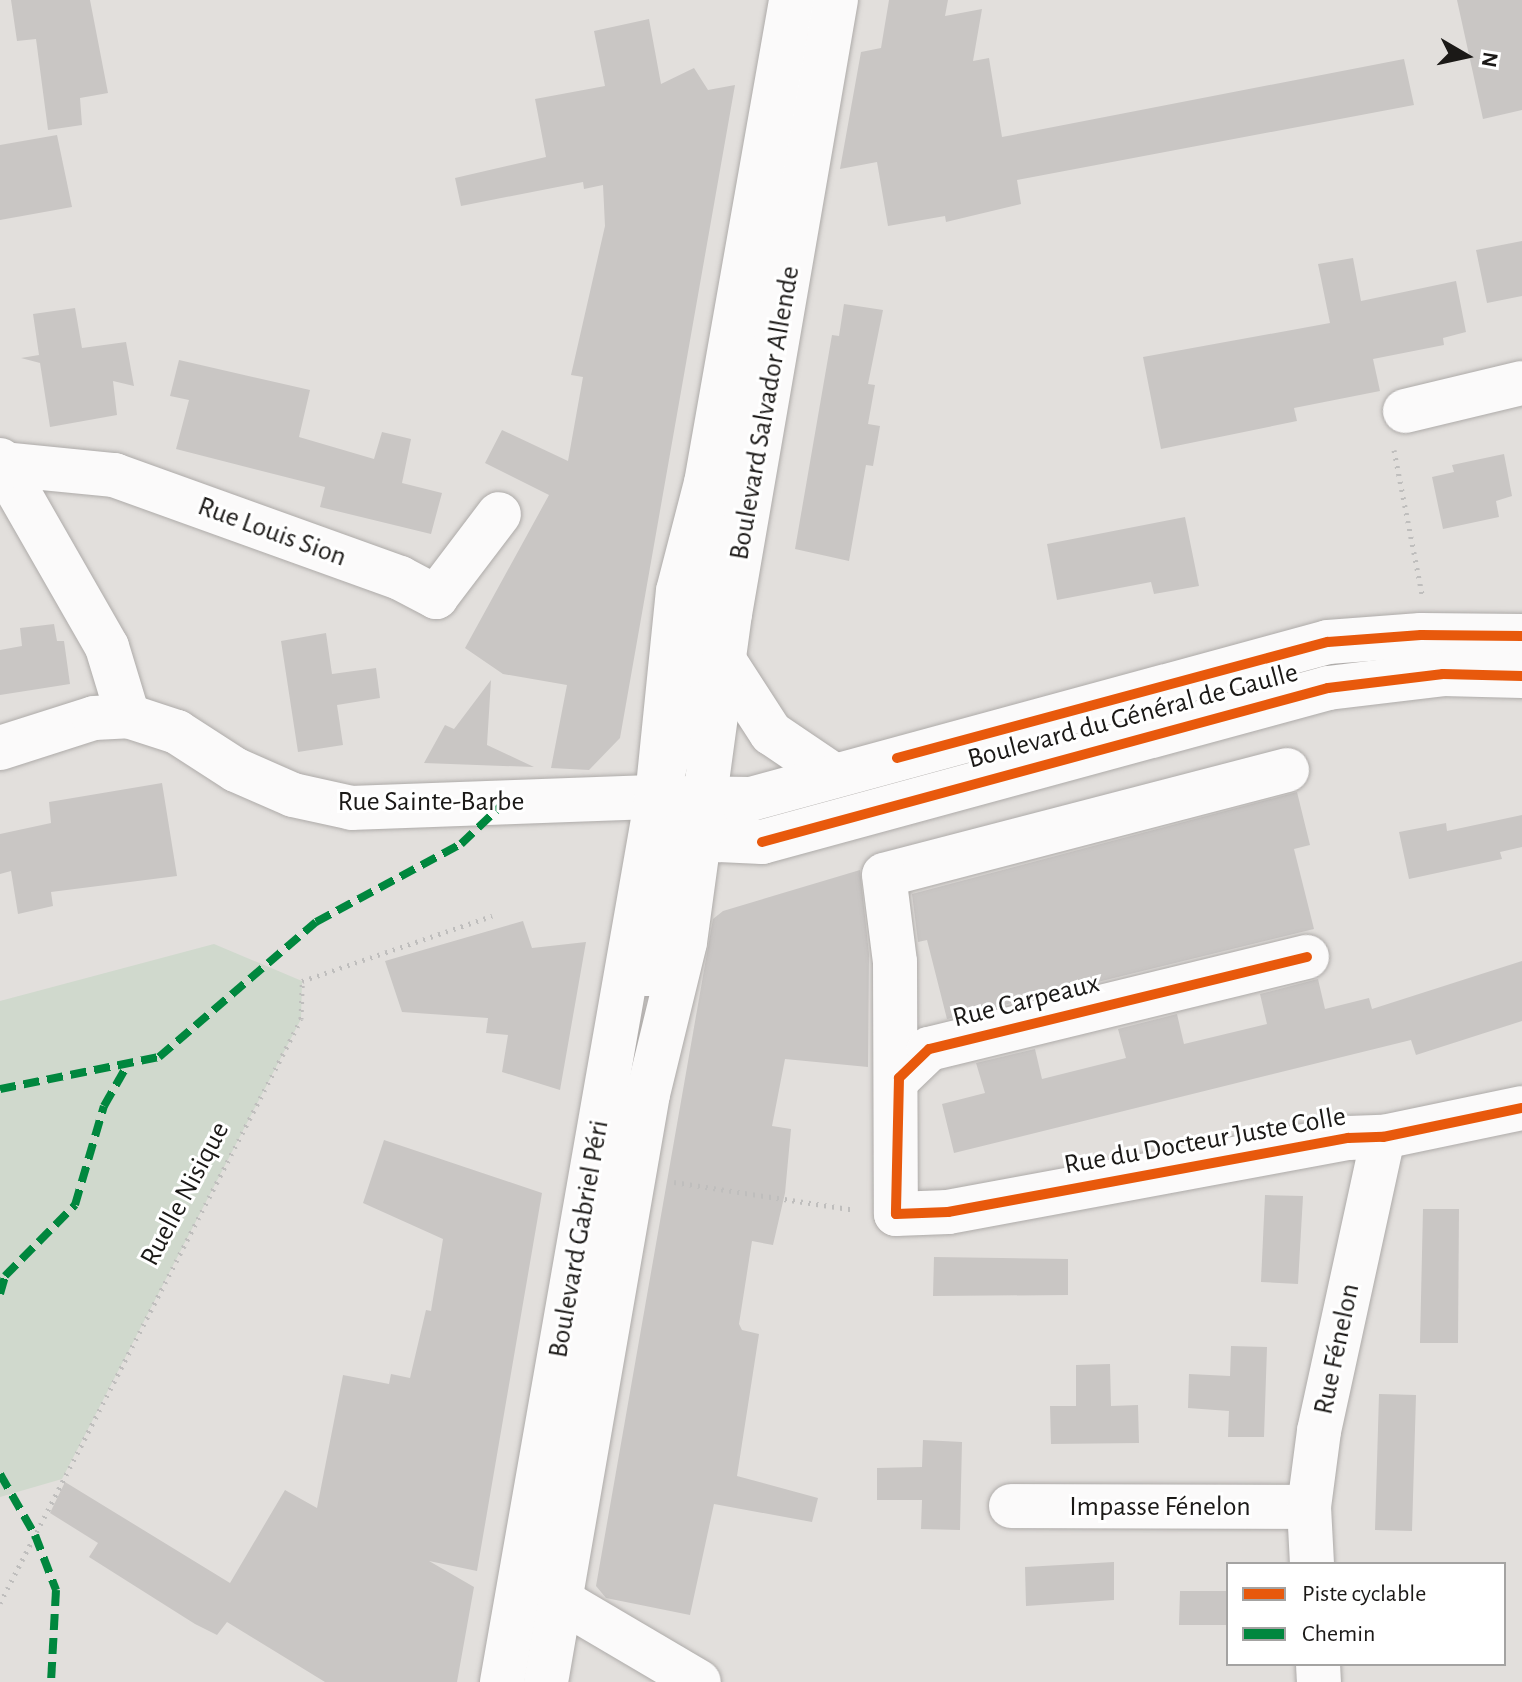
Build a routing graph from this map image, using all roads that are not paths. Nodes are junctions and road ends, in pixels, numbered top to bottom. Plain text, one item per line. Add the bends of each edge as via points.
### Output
1 (791, 0) edge
2 (814, 0) edge
3 (836, 0) edge
4 (1522, 383) edge
5 (1405, 411) road end
6 (1, 462) edge
7 (499, 514) dead end
8 (1522, 636) edge
9 (725, 662) junction
10 (1522, 676) edge
11 (128, 716) junction
12 (0, 748) edge
13 (1287, 770) dead end
14 (833, 775) junction
15 (657, 797) junction
16 (700, 813) junction
17 (1307, 957) dead end
18 (899, 1078) junction
19 (1522, 1108) edge
20 (1383, 1137) junction
21 (581, 1480) junction
22 (1011, 1506) dead end
23 (1309, 1507) junction
24 (1312, 1562) edge
25 (523, 1565) junction
26 (560, 1600) junction
27 (502, 1682) edge
28 (522, 1682) edge
29 (546, 1682) edge
30 (699, 1682) edge

1 - 15 main road, Boulevard Salvador Allende via 706,483 678,591
2 - 15 main road via 709,595
3 - 9 main road, Boulevard Salvador Allende
4 - 5 main road
6 - 7 main road, Rue Louis Sion via 114,475 400,578 436,597
6 - 11 main road via 107,647
8 - 14 main road, Boulevard du Général de Gaulle via 1328,642
9 - 14 main road via 771,733
9 - 16 main road, Boulevard Salvador Allende
10 - 16 main road, Boulevard du Général de Gaulle via 1443,674 1328,688 762,842 719,840
11 - 12 main road via 94,718
11 - 15 main road, Rue Sainte-Barbe via 177,732 236,770 293,795 352,808
13 - 18 main road via 884,875 895,962
14 - 16 main road, Boulevard du Général de Gaulle
15 - 16 main road, Boulevard du Général de Gaulle
15 - 25 main road, Boulevard Gabriel Péri
16 - 21 main road, Boulevard Gabriel Péri via 680,970 634,1175
16 - 21 main road via 656,923 569,1421
17 - 18 main road, Rue Carpeaux via 929,1049
18 - 20 main road, Rue du Docteur Juste Colle via 896,1214 948,1212 1348,1138
19 - 20 main road, Rue du Docteur Juste Colle
20 - 23 main road, Rue Fénelon via 1319,1431
21 - 26 main road, Boulevard Gabriel Péri
22 - 23 main road, Impasse Fénelon
23 - 24 main road, Rue Fénelon
25 - 27 main road, Boulevard Gabriel Péri
25 - 28 main road via 534,1616
26 - 29 main road, Boulevard Gabriel Péri
26 - 30 main road

